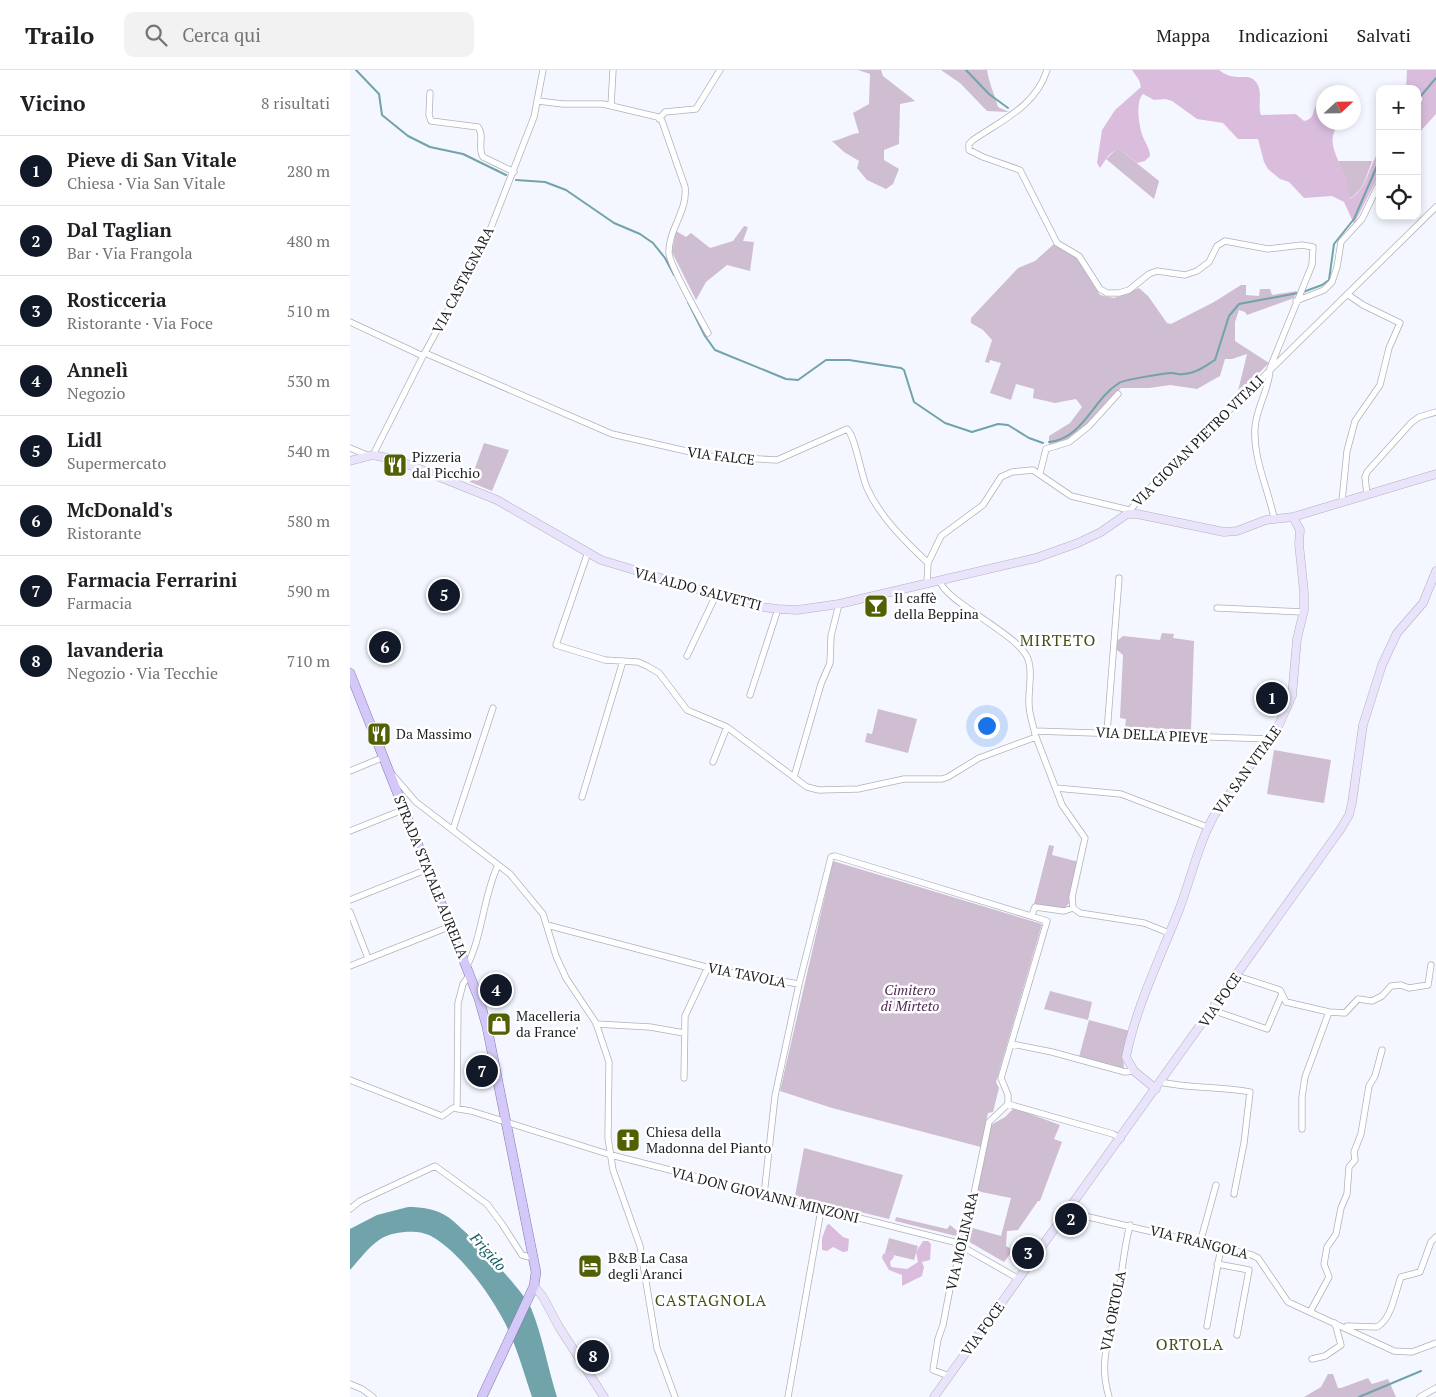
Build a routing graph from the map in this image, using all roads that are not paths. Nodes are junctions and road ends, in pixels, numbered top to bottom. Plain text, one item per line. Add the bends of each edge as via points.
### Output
1 (543, 70) edge
2 (613, 70) edge
3 (721, 70) edge
4 (1047, 70) edge
5 (430, 93) dead end
6 (538, 101) junction
7 (612, 106) junction
8 (659, 118) junction
9 (514, 172) junction
10 (1376, 190) edge
11 (1436, 207) edge
12 (1347, 294) junction
13 (1296, 300) junction
14 (350, 322) edge
15 (708, 333) dead end
16 (424, 355) junction
17 (1270, 368) junction
18 (1118, 394) dead end
19 (1436, 412) edge
20 (350, 448) edge
21 (371, 456) junction
22 (350, 461) edge
23 (1040, 473) junction
24 (1436, 474) edge
25 (1368, 495) junction
26 (1342, 501) junction
27 (1128, 512) junction
28 (1293, 517) junction
29 (1274, 518) junction
30 (588, 552) junction
31 (928, 563) junction
32 (1436, 571) edge
33 (1119, 578) dead end
34 (940, 581) junction
35 (927, 584) junction
36 (716, 594) junction
37 (839, 604) junction
38 (1217, 608) dead end
39 (778, 609) junction
40 (1304, 612) junction
41 (686, 656) dead end
42 (623, 662) junction
43 (350, 673) edge
44 (750, 695) dead end
45 (493, 708) dead end
46 (727, 728) junction
47 (1107, 732) junction
48 (1035, 734) junction
49 (1270, 739) junction
50 (384, 756) junction
51 (713, 762) dead end
52 (350, 771) edge
53 (390, 771) junction
54 (794, 777) junction
55 (1056, 788) junction
56 (582, 798) dead end
57 (405, 809) junction
58 (1208, 827) junction
59 (453, 829) junction
60 (350, 831) edge
61 (498, 865) junction
62 (428, 869) junction
63 (350, 900) edge
64 (1072, 908) junction
65 (350, 912) edge
66 (1032, 914) junction
67 (547, 925) junction
68 (451, 926) junction
69 (1169, 933) junction
70 (368, 958) junction
71 (1431, 965) dead end
72 (350, 966) edge
73 (708, 968) junction
74 (469, 970) junction
75 (1237, 976) junction
76 (799, 984) junction
77 (1282, 994) junction
78 (1212, 1010) junction
79 (1329, 1012) junction
80 (596, 1024) junction
81 (684, 1033) junction
82 (1012, 1044) junction
83 (1382, 1050) dead end
84 (1134, 1071) junction
85 (684, 1078) dead end
86 (350, 1080) edge
87 (1159, 1085) junction
88 (1008, 1104) junction
89 (457, 1108) junction
90 (506, 1122) junction
91 (1302, 1129) dead end
92 (1121, 1139) junction
93 (611, 1155) junction
94 (1216, 1185) dead end
95 (1234, 1194) dead end
96 (764, 1195) junction
97 (350, 1209) edge
98 (822, 1210) junction
99 (1067, 1212) junction
100 (1130, 1225) junction
101 (1436, 1237) edge
102 (1200, 1243) junction
103 (963, 1246) junction
104 (1221, 1247) junction
105 (533, 1258) junction
106 (1217, 1264) junction
107 (1019, 1279) junction
108 (533, 1288) junction
109 (1310, 1312) junction
110 (1336, 1323) junction
111 (1207, 1326) dead end
112 (1237, 1335) dead end
113 (1436, 1343) edge
114 (1312, 1359) dead end
115 (948, 1376) junction
116 (350, 1384) edge
117 (1436, 1388) edge
118 (373, 1397) edge
119 (482, 1397) edge
120 (604, 1397) edge
121 (675, 1397) edge
122 (788, 1397) edge
123 (934, 1397) edge
124 (1109, 1397) edge
125 (1420, 1397) edge

1 - 6 street, VIA CASTAGNARA
2 - 7 street
3 - 8 street via 696,108 665,112
4 - 13 street via 1036,92 1023,107 973,140 969,150 1020,170 1057,243 1079,256 1100,289 1108,293 1129,290 1157,271 1192,273 1206,266 1217,246 1226,240 1268,248 1302,244 1313,248 1312,265
5 - 9 street via 428,115 431,121 478,127 483,158
6 - 7 street
6 - 9 street, VIA CASTAGNARA
7 - 8 street
8 - 15 street via 666,126 686,196 669,253
9 - 16 street, VIA CASTAGNARA via 485,243
10 - 13 street via 1362,219 1342,242 1332,282 1324,290
11 - 12 street, VIA GIOVAN PIETRO VITALI
12 - 17 street, VIA GIOVAN PIETRO VITALI
12 - 26 street via 1400,322 1389,348 1380,385 1355,422 1347,451
13 - 17 street
14 - 16 street
16 - 21 street, VIA CASTAGNARA
16 - 31 street, VIA FALCE via 612,434 708,456 777,460 847,429 876,506
17 - 27 street, VIA GIOVAN PIETRO VITALI
17 - 29 street via 1255,433 1263,484
18 - 23 street via 1082,431 1060,447 1046,450
19 - 25 street via 1411,423 1367,472
20 - 21 street
21 - 22 street, VIA ALDO SALVETTI
21 - 30 street, VIA ALDO SALVETTI via 411,465 497,500
23 - 27 street via 1071,496
23 - 31 street via 1033,470 1012,472 1002,477 983,505 941,536
24 - 25 street
25 - 26 street
26 - 28 street
27 - 29 street via 1224,532 1237,531
27 - 34 street, VIA ALDO SALVETTI via 1101,532 1054,552
28 - 29 street
28 - 40 street, VIA SAN VITALE via 1300,530
30 - 36 street, VIA ALDO SALVETTI via 625,568
30 - 42 street via 556,645
31 - 35 street
32 - 75 street, VIA FOCE via 1423,603 1397,633 1382,665 1363,725 1357,780 1349,815
33 - 47 street
34 - 35 street, VIA ALDO SALVETTI
34 - 48 street via 945,591 980,614 1024,652 1030,668 1029,707
35 - 37 street, VIA ALDO SALVETTI
36 - 39 street, VIA ALDO SALVETTI via 754,606
36 - 41 street
37 - 39 street, VIA ALDO SALVETTI via 797,610
37 - 54 street via 831,636 830,663
38 - 40 street
39 - 44 street
40 - 49 street, VIA SAN VITALE via 1297,639 1292,696 1283,720
42 - 46 street via 638,662 659,673 687,710
42 - 56 street
43 - 50 main road, STRADA STATALE AURELIA
45 - 59 street
46 - 51 street
46 - 54 street
47 - 48 street, VIA DELLA PIEVE
47 - 49 street, VIA DELLA PIEVE
48 - 54 street via 978,758 942,779 904,779 858,789 819,790 801,784
48 - 55 street
49 - 58 street, VIA SAN VITALE via 1214,814
50 - 52 street
50 - 53 main road, STRADA STATALE AURELIA
53 - 57 main road, STRADA STATALE AURELIA
53 - 59 street via 416,802
55 - 58 street via 1120,794
55 - 64 street via 1067,814 1085,838
57 - 60 street
57 - 62 main road, STRADA STATALE AURELIA
58 - 69 street, VIA SAN VITALE
59 - 61 street
61 - 67 street via 510,874 543,914
61 - 74 street via 490,881
62 - 63 street
62 - 68 main road, STRADA STATALE AURELIA
64 - 66 street via 1064,911 1035,907
64 - 69 street via 1080,913 1144,923
65 - 70 street
66 - 76 street via 831,857
66 - 82 street via 1044,918 1047,924
67 - 73 street, VIA TAVOLA
67 - 80 street via 566,978
68 - 70 street
68 - 74 main road, STRADA STATALE AURELIA
69 - 84 street, VIA SAN VITALE via 1128,1046 1126,1057
70 - 72 street
71 - 79 street via 1428,985 1391,986 1372,1001 1358,999 1345,1013
73 - 76 street, VIA TAVOLA
73 - 81 street via 685,1016
74 - 89 street via 458,1003
74 - 90 main road, STRADA STATALE AURELIA via 487,1027
75 - 77 street via 1280,990
75 - 78 street, VIA FOCE
76 - 96 street, VIA TAVOLA via 775,1096
77 - 78 street via 1267,1029
77 - 79 street via 1286,1002
78 - 87 street, VIA FOCE
79 - 91 street via 1305,1077
80 - 81 street via 650,1027
80 - 93 street via 608,1062 607,1132
81 - 85 street
82 - 84 street via 1125,1072
82 - 88 street via 1001,1078
83 - 109 street via 1376,1076 1369,1086 1361,1134 1354,1152 1355,1160 1349,1167 1347,1194 1336,1234 1327,1247 1324,1264 1329,1277
84 - 87 street
86 - 89 street via 442,1116
87 - 92 street, VIA FOCE
87 - 95 street via 1226,1087 1250,1092
88 - 92 street
88 - 103 street, VIA MOLINARA via 989,1122
89 - 90 street, VIA DON GIOVANNI MINZONI
90 - 93 street, VIA DON GIOVANNI MINZONI
90 - 105 main road, STRADA STATALE AURELIA
92 - 99 street, VIA FOCE
93 - 96 street, VIA DON GIOVANNI MINZONI
93 - 121 street via 618,1188 640,1246 657,1348
94 - 102 street
96 - 98 street, VIA DON GIOVANNI MINZONI
97 - 105 street via 360,1201 435,1166 487,1204 522,1255
98 - 103 street, VIA DON GIOVANNI MINZONI
98 - 122 street
99 - 100 street, VIA FRANGOLA
99 - 107 street, VIA FOCE
100 - 102 street, VIA FRANGOLA
100 - 124 street, VIA ORTOLA via 1117,1302 1104,1353 1104,1378
101 - 110 street via 1420,1272 1401,1277 1387,1315 1379,1326 1352,1327
102 - 104 street, VIA FRANGOLA
103 - 107 street, VIA DON GIOVANNI MINZONI
103 - 115 street, VIA MOLINARA via 951,1283 934,1367
104 - 106 street
104 - 109 street, VIA FRANGOLA via 1258,1258 1288,1302
105 - 108 main road, STRADA STATALE AURELIA via 536,1272
106 - 111 street
106 - 112 street via 1248,1270
107 - 115 street, VIA FOCE
108 - 119 main road
108 - 120 street via 543,1297
109 - 110 street, VIA FRANGOLA
110 - 113 street via 1402,1354
110 - 114 street via 1342,1345 1325,1356
115 - 123 street, VIA FOCE
116 - 118 street
117 - 125 street

